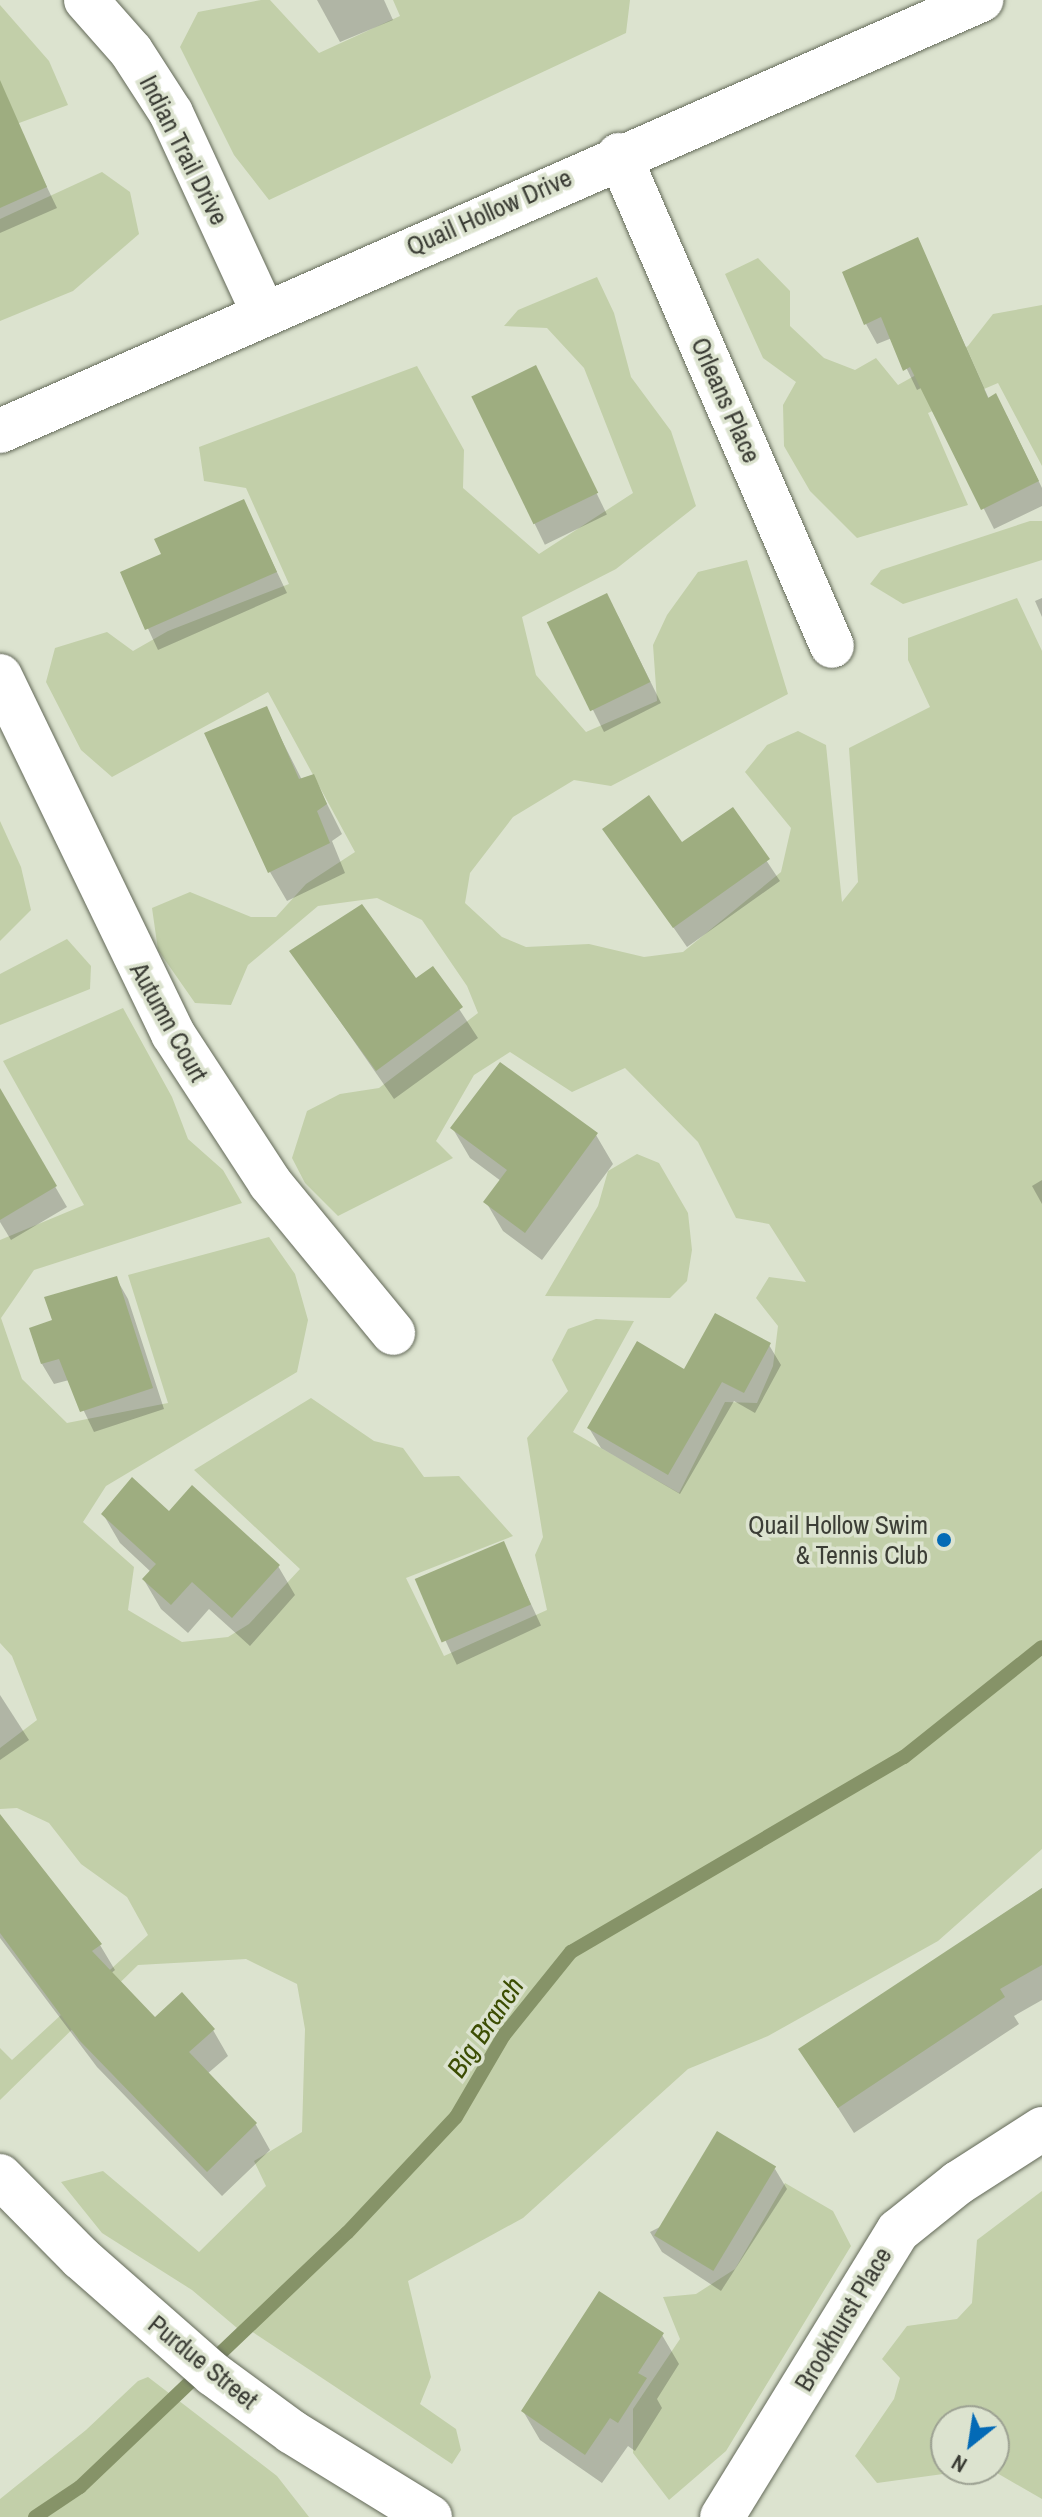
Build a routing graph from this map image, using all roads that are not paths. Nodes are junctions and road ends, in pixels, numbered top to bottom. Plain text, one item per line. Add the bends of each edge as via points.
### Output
1 (86, 0) edge
2 (981, 0) edge
3 (619, 155) junction
4 (263, 312) junction
5 (0, 431) edge
6 (832, 646) dead end
7 (0, 676) edge
8 (393, 1333) dead end
9 (1042, 2129) edge
10 (0, 2176) edge
11 (430, 2517) edge
12 (722, 2517) edge

1 - 4 street, Indian Trail Drive via 131,51 171,113
2 - 3 street, Quail Hollow Drive
3 - 4 street, Quail Hollow Drive
3 - 6 street, Orleans Place
4 - 5 street, Quail Hollow Drive
7 - 8 street, Autumn Court via 181,1047 270,1183
9 - 12 street, Brookhurst Place via 958,2183 898,2231
10 - 11 street, Purdue Street via 81,2258 213,2374 292,2432

